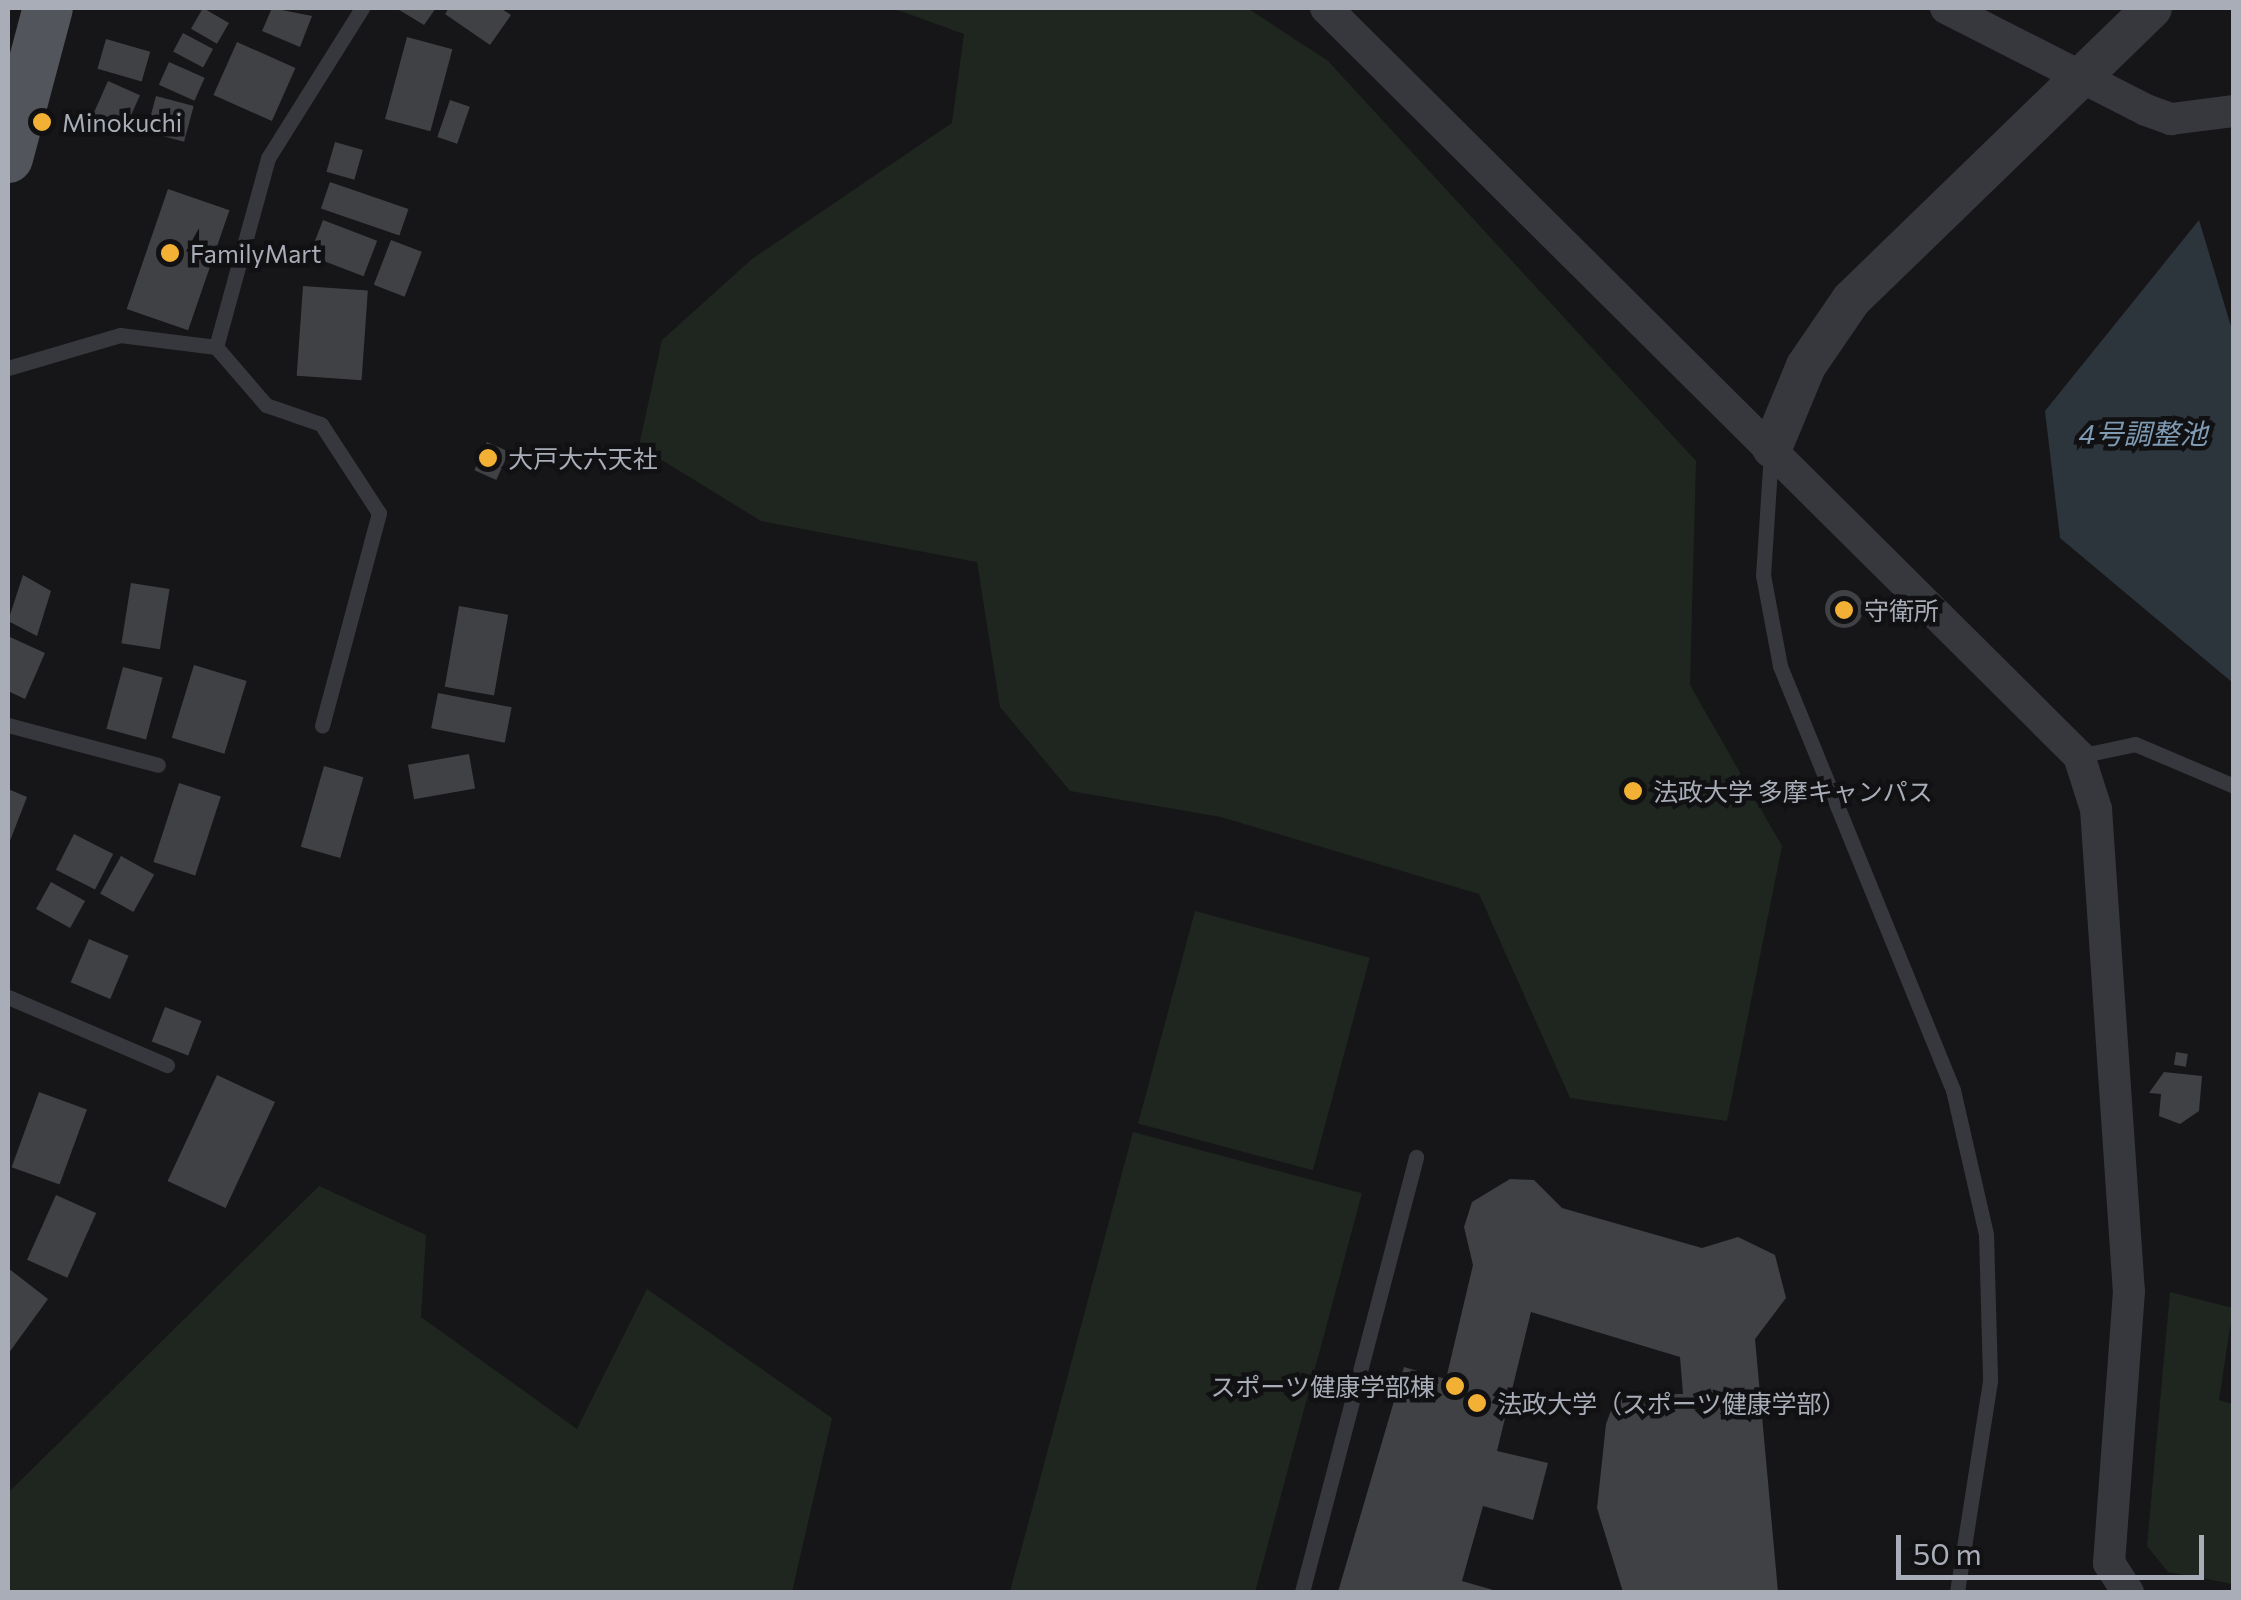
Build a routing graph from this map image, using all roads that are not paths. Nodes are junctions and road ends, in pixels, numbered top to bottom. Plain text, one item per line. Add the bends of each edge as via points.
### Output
1 (48, 8) edge
2 (362, 8) edge
3 (1326, 8) edge
4 (1946, 8) edge
5 (2152, 8) edge
6 (2079, 76) junction
7 (2234, 111) edge
8 (8, 158) edge
9 (216, 347) junction
10 (8, 368) edge
11 (1772, 448) junction
12 (8, 725) edge
13 (322, 726) dead end
14 (2078, 756) junction
15 (158, 764) dead end
16 (2234, 786) edge
17 (8, 996) edge
18 (167, 1065) dead end
19 (1416, 1157) dead end
20 (1302, 1592) edge
21 (1957, 1592) edge
22 (2128, 1592) edge

1 - 8 main road
2 - 9 lane via 268,158
3 - 11 street
4 - 6 street
5 - 6 street
6 - 7 street via 2172,119
6 - 11 street via 1851,300 1806,366
9 - 10 lane via 120,335
9 - 13 lane via 266,406 321,424 380,513
11 - 14 street
11 - 21 lane via 1763,575 1780,666 1953,1090 1986,1234 1990,1382
12 - 15 lane
14 - 16 lane via 2134,744
14 - 22 street via 2096,808 2130,1291 2109,1563
17 - 18 lane
19 - 20 lane

